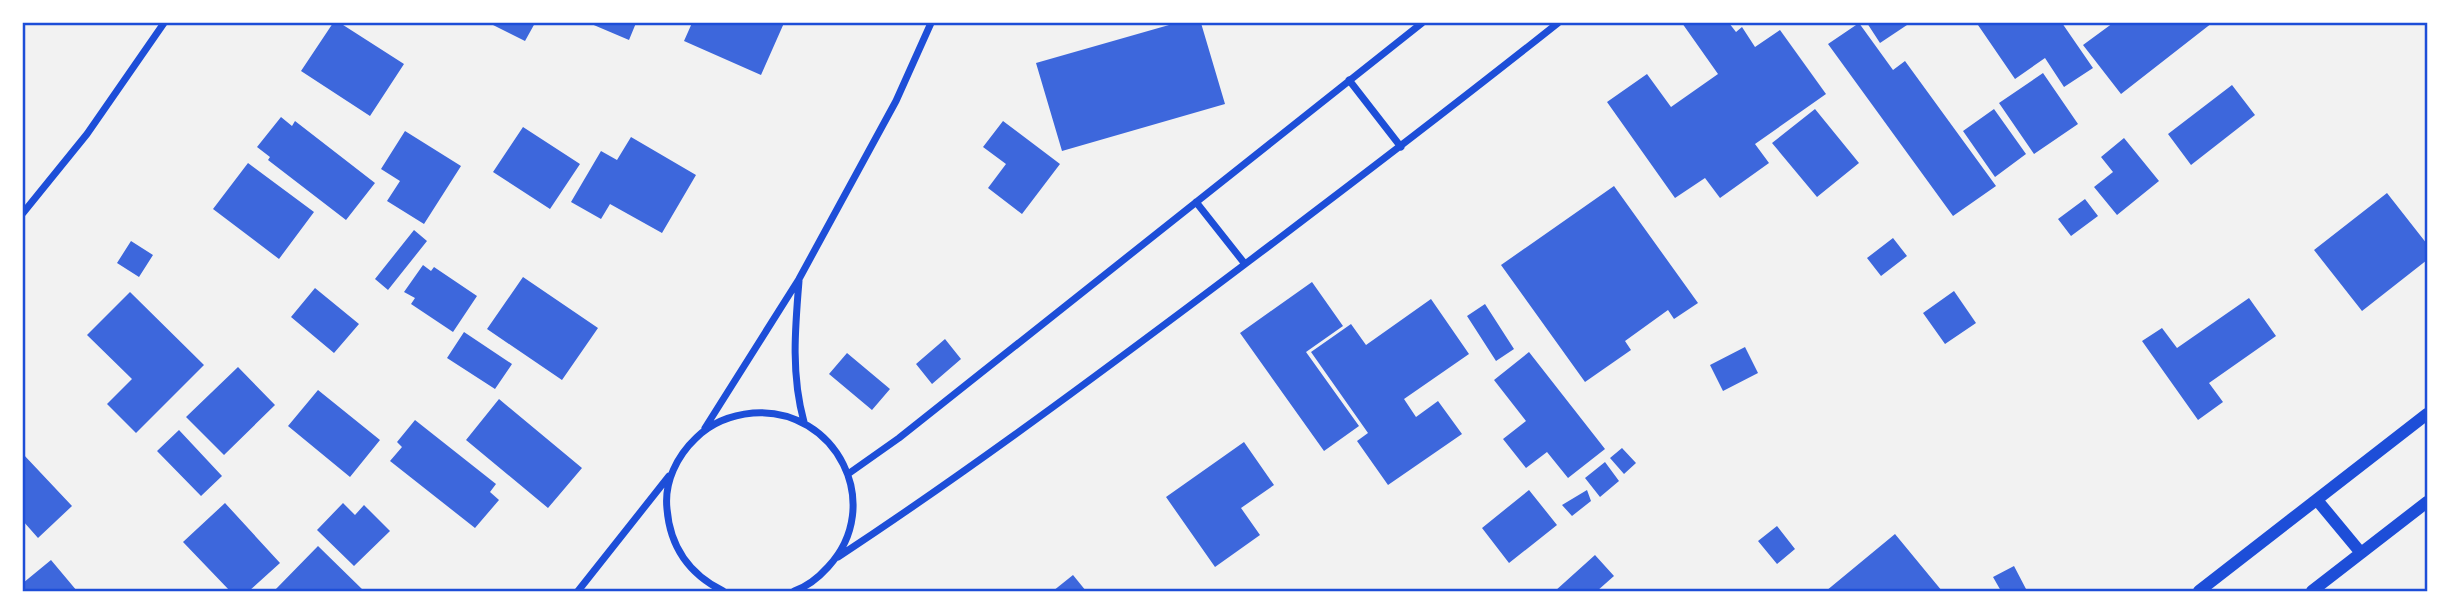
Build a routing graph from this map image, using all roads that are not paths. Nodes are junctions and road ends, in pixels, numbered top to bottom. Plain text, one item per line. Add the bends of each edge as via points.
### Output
1 (164, 23) edge
2 (931, 23) edge
3 (1422, 23) edge
4 (1558, 23) edge
5 (1349, 80) junction
6 (1401, 147) junction
7 (1196, 202) junction
8 (23, 213) edge
9 (1245, 264) junction
10 (799, 279) junction
11 (2427, 414) edge
12 (804, 422) junction
13 (705, 429) junction
14 (671, 472) junction
15 (848, 474) junction
16 (2317, 500) junction
17 (2427, 502) edge
18 (2361, 553) junction
19 (838, 556) junction
20 (578, 591) edge
21 (723, 591) edge
22 (798, 591) edge
23 (2199, 591) edge
24 (2312, 591) edge

1 - 8 street via 87,134
2 - 10 street via 896,101
3 - 5 street
4 - 6 street
5 - 6 street
5 - 7 street
6 - 9 street
7 - 9 street
7 - 15 street
9 - 19 street via 1030,425
10 - 12 street via 796,393
10 - 13 street
11 - 16 street
12 - 13 street via 771,412 737,414
12 - 15 street via 831,444
13 - 14 street via 685,448
14 - 20 street
14 - 21 street via 668,528 680,554 698,575
15 - 19 street via 854,502 850,531
16 - 18 street
16 - 23 street
17 - 18 street
18 - 24 street
19 - 22 street

